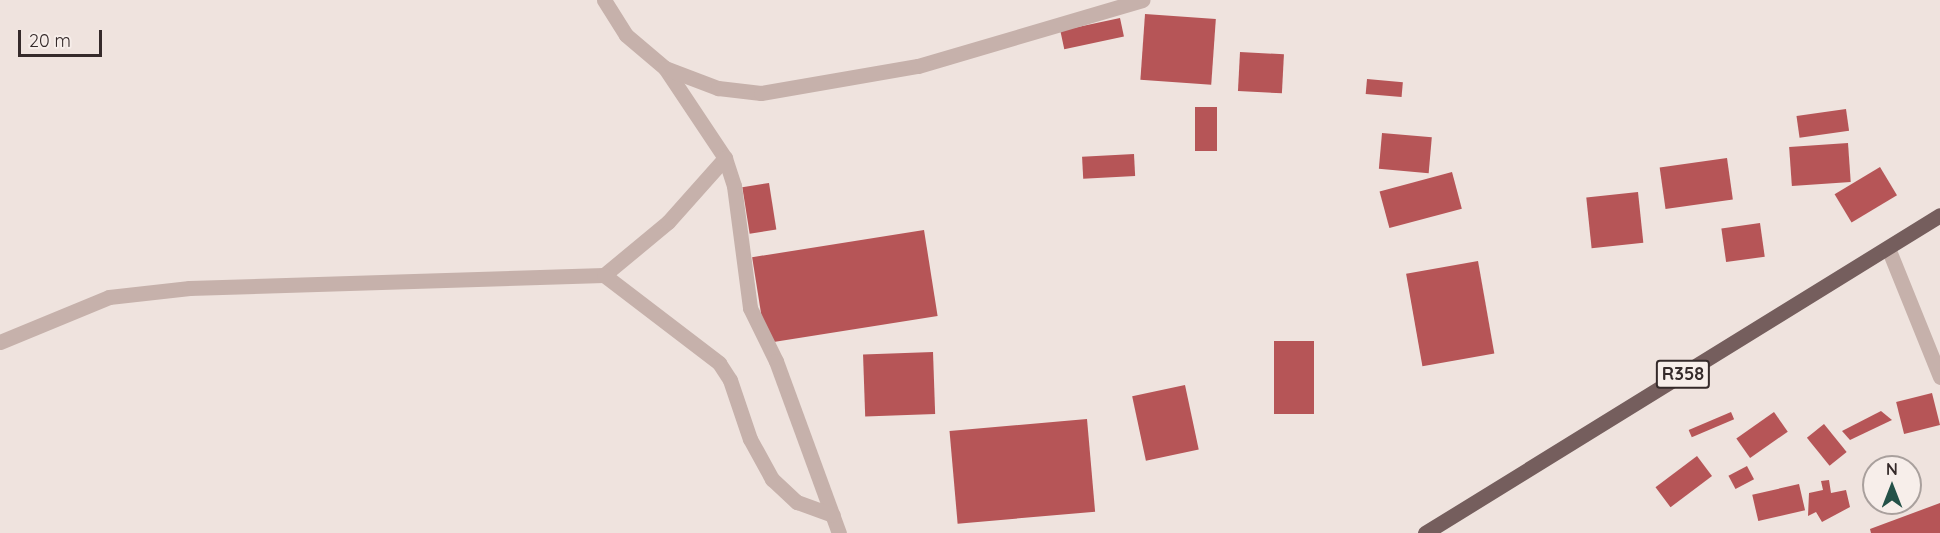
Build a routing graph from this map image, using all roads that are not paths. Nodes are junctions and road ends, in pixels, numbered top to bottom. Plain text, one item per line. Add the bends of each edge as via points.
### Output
1 (604, 0) edge
2 (1142, 0) edge
3 (665, 68) junction
4 (725, 158) junction
5 (1940, 215) edge
6 (1888, 248) junction
7 (604, 276) junction
8 (0, 342) edge
9 (1940, 377) edge
10 (833, 514) junction
11 (839, 533) edge
12 (1425, 533) edge

1 - 3 street via 626,35
2 - 3 street via 918,66 761,93 718,88
3 - 4 street
4 - 7 street via 668,222
4 - 10 street via 734,186 750,308 776,361
5 - 6 main road, R358
6 - 9 street
6 - 12 main road, R358
7 - 8 street via 155,292 109,297
7 - 10 street via 657,312 719,363 730,380 750,439 772,479 797,502
10 - 11 street

